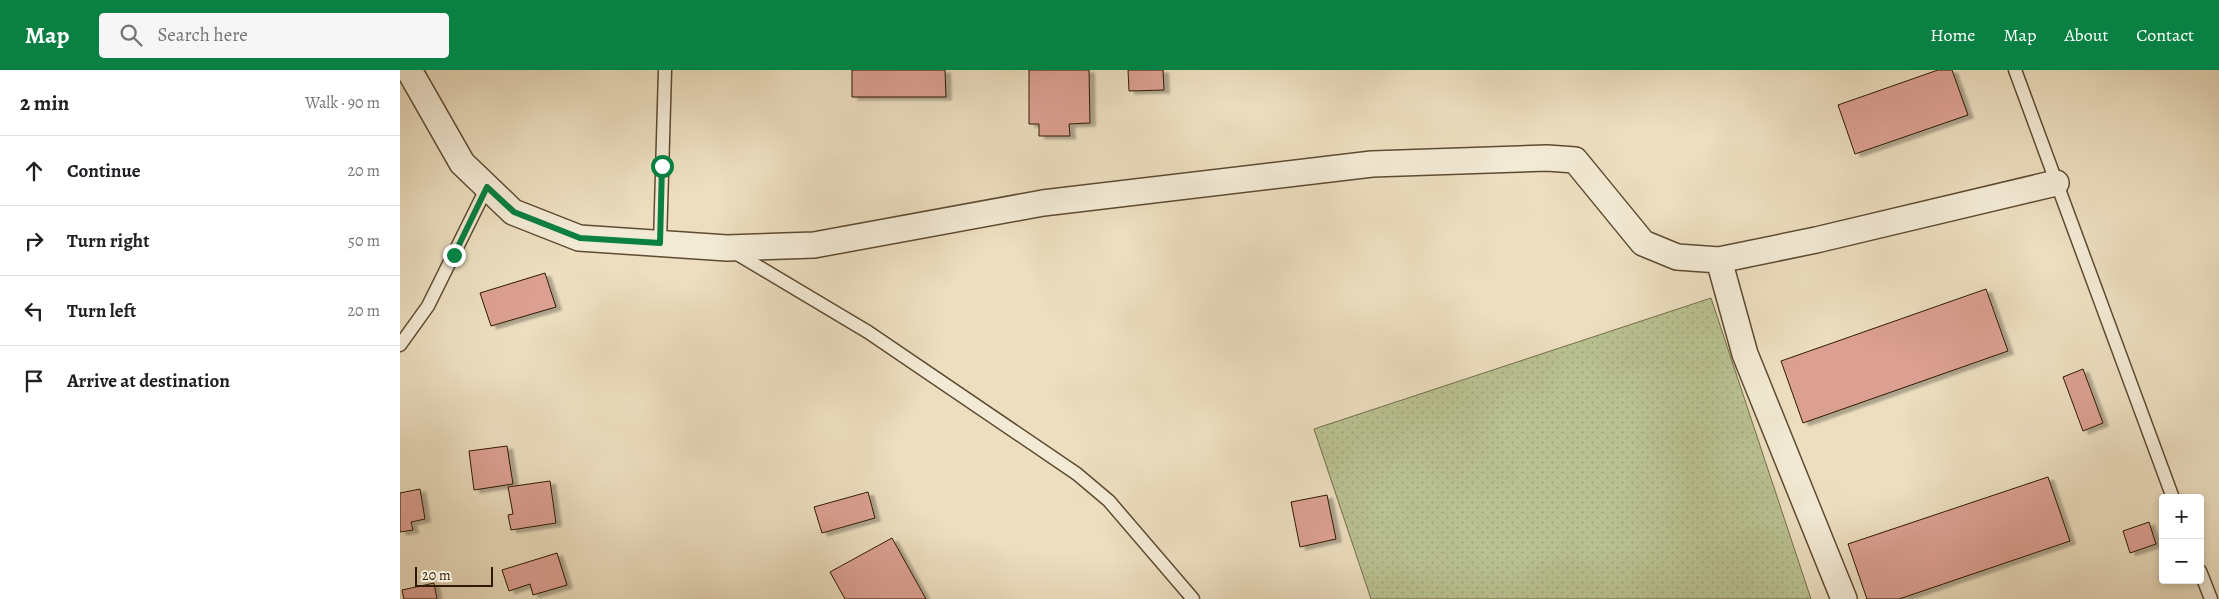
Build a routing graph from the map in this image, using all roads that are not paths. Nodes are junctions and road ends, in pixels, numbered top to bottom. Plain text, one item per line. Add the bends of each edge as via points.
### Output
1 (409, 70) edge
2 (665, 70) edge
3 (2015, 70) edge
4 (2056, 183) junction
5 (487, 187) junction
6 (660, 243) junction
7 (727, 248) junction
8 (1719, 260) junction
9 (400, 345) edge
10 (2172, 494) edge
11 (2204, 582) edge
12 (1193, 599) edge
13 (1844, 599) edge
14 (2210, 599) edge

1 - 5 street via 462,163
2 - 6 lane
3 - 4 lane
4 - 8 street
4 - 10 lane
5 - 6 street via 514,212 580,238
5 - 9 lane via 428,306
6 - 7 street
7 - 8 street via 814,245 1043,203 1372,164 1547,158 1575,160 1643,243 1677,257
7 - 12 lane via 868,332 1077,474 1109,501
8 - 13 street via 1745,354
11 - 14 lane

